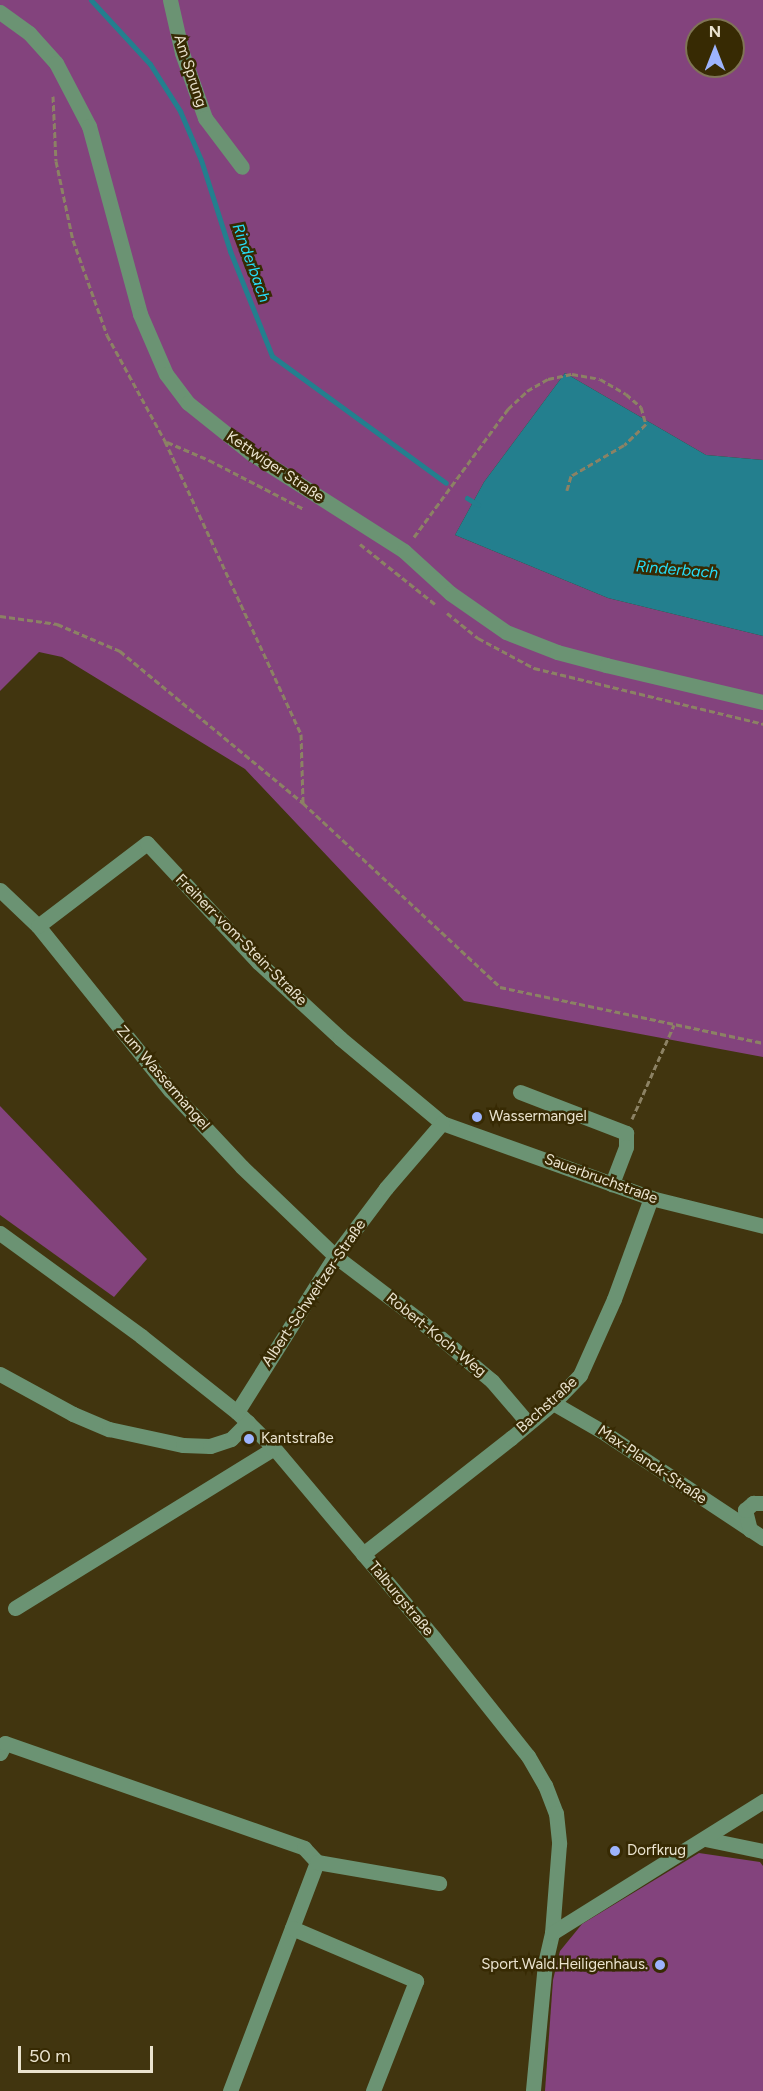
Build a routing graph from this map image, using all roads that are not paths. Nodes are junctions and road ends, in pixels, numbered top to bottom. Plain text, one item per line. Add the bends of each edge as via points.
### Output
1 (170, 0) edge
2 (0, 12) edge
3 (242, 167) dead end
4 (763, 702) edge
5 (0, 890) edge
6 (38, 926) junction
7 (520, 1092) dead end
8 (442, 1123) junction
9 (612, 1184) junction
10 (651, 1198) junction
11 (763, 1226) edge
12 (0, 1233) edge
13 (335, 1256) junction
14 (0, 1374) edge
15 (553, 1402) junction
16 (242, 1417) junction
17 (528, 1423) junction
18 (274, 1448) junction
19 (763, 1503) edge
20 (756, 1534) edge
21 (363, 1554) junction
22 (15, 1608) dead end
23 (0, 1753) edge
24 (763, 1801) edge
25 (705, 1839) junction
26 (763, 1851) edge
27 (317, 1862) junction
28 (439, 1883) dead end
29 (292, 1928) junction
30 (552, 1934) junction
31 (230, 2091) edge
32 (373, 2091) edge
33 (533, 2091) edge

1 - 3 street, Am Sprung via 205,118
2 - 4 street, Kettwiger Straße via 28,33 56,63 89,126 140,314 166,374 188,403 252,454 404,551 450,593 506,632 557,652
5 - 6 street, Zum Wassermangel
6 - 8 street, Freiherr-vom-Stein-Straße via 147,843 258,962 340,1038
6 - 13 street, Zum Wassermangel via 170,1090 242,1167
7 - 9 street via 626,1133 626,1148
8 - 9 street, Sauerbruchstraße
8 - 13 street, Albert-Schweitzer-Straße
9 - 10 street, Sauerbruchstraße
10 - 11 street, Sauerbruchstraße
10 - 15 street, Bachstraße via 591,1355 580,1375
12 - 16 street, Talburgstraße
13 - 16 street, Albert-Schweitzer-Straße
13 - 17 street, Robert-Koch-Weg via 492,1381
14 - 16 street via 109,1429 183,1445 210,1446 231,1439
15 - 17 street, Bachstraße
15 - 20 street, Max-Planck-Straße
16 - 18 street, Talburgstraße
17 - 21 street, Bachstraße
18 - 21 street, Talburgstraße
18 - 22 street
19 - 20 street, Max-Planck-Straße via 753,1503 745,1509
21 - 30 street, Talburgstraße via 502,1722 545,1785 556,1813 559,1844
23 - 27 street via 5,1743 304,1848
24 - 25 street
25 - 26 street
25 - 30 street
27 - 28 street
27 - 29 street
29 - 31 street
29 - 32 street via 416,1981
30 - 33 street, Talburgstraße via 545,1963

